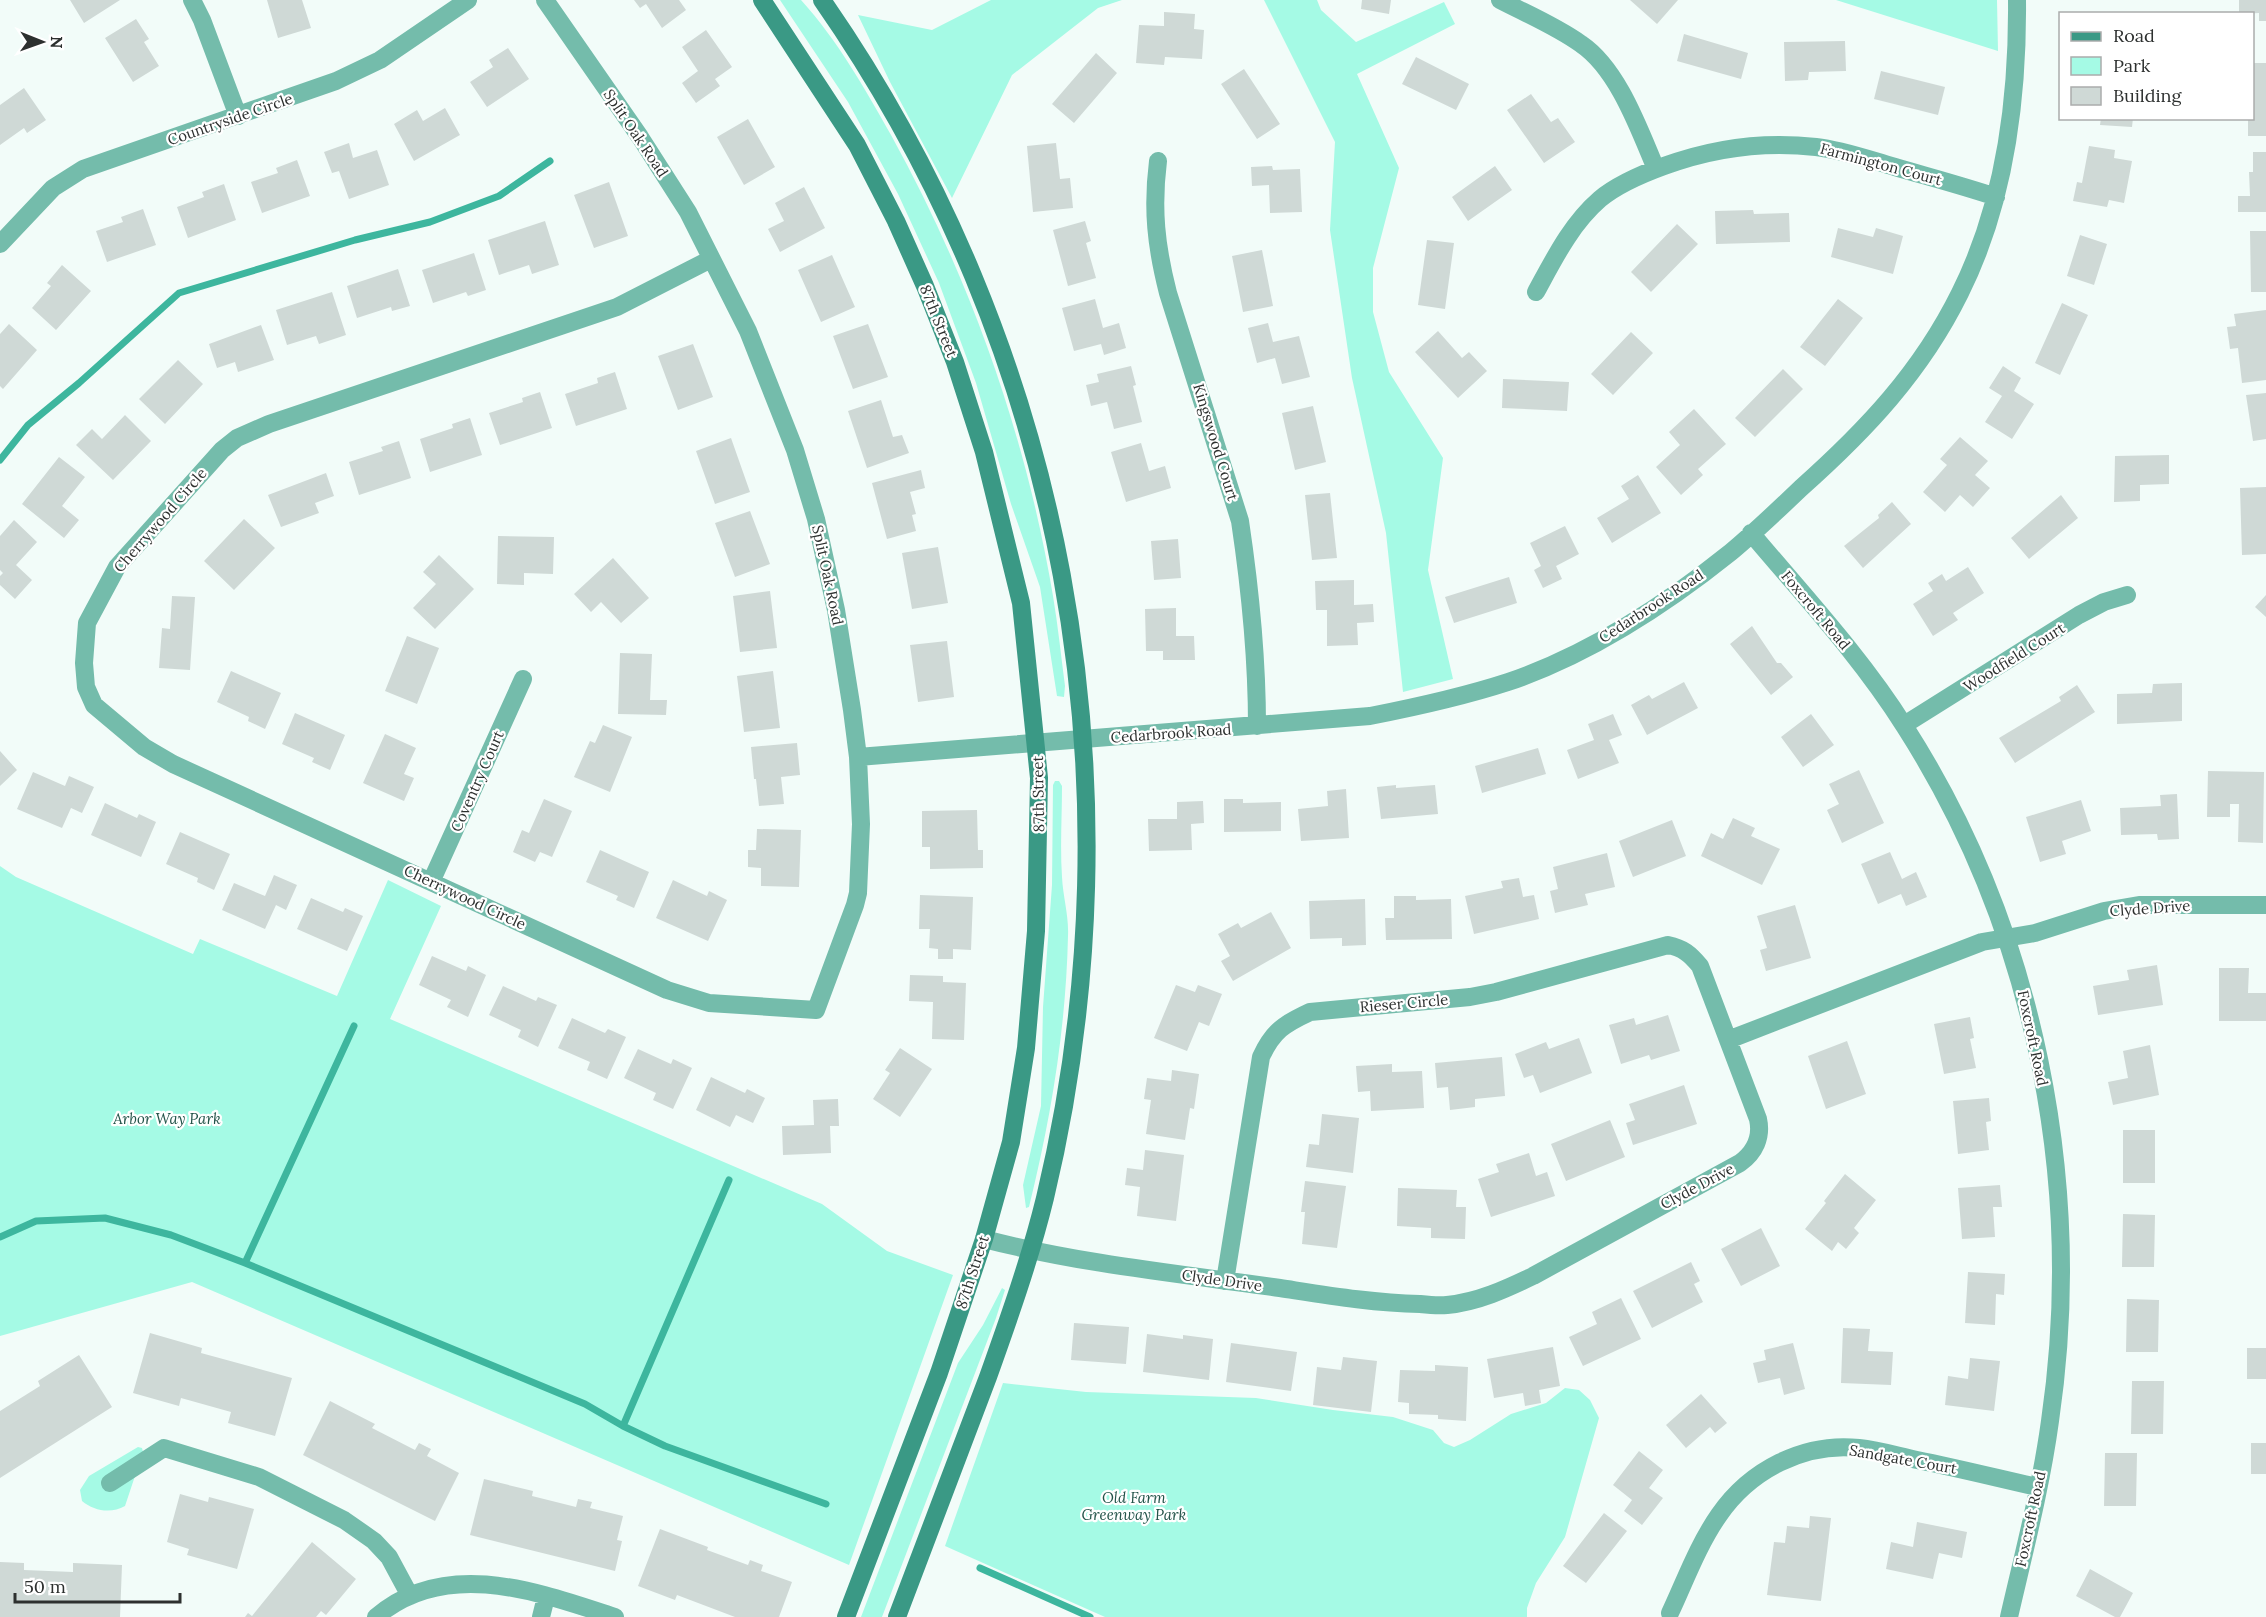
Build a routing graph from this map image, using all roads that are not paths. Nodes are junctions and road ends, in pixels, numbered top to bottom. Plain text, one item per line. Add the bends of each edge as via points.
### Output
1 (192, 0) edge
2 (468, 0) edge
3 (545, 0) edge
4 (762, 0) edge
5 (822, 0) edge
6 (1500, 0) edge
7 (2017, 0) edge
8 (238, 116) junction
9 (1158, 161) dead end
10 (1656, 169) junction
11 (1996, 197) junction
12 (0, 243) edge
13 (711, 259) junction
14 (1536, 292) dead end
15 (1751, 533) junction
16 (2127, 595) dead end
17 (524, 679) dead end
18 (1904, 725) junction
19 (1257, 726) junction
20 (1084, 739) junction
21 (1037, 742) junction
22 (858, 757) junction
23 (432, 882) junction
24 (2266, 905) edge
25 (2007, 938) junction
26 (620, 969) joint
27 (1728, 1040) junction
28 (984, 1239) junction
29 (1031, 1251) junction
30 (1225, 1281) junction
31 (110, 1484) dead end
32 (2037, 1487) junction
33 (410, 1596) junction
34 (546, 1597) junction
35 (1670, 1613) dead end
36 (376, 1617) edge
37 (541, 1617) edge
38 (615, 1617) edge
39 (846, 1617) edge
40 (897, 1617) edge
41 (2009, 1617) edge

1 - 8 street
2 - 8 street, Countryside Circle via 380,60 336,81
3 - 13 street, Split Oak Road via 640,136
4 - 21 street, 87th Street via 857,145 901,232 955,362 984,452 1021,603
5 - 20 street via 905,131 994,327 1035,453 1053,527 1069,614
6 - 10 street via 1582,44 1596,57 1619,90
7 - 11 street, Cedarbrook Road via 2014,95
8 - 12 street, Countryside Circle via 82,169 52,188
9 - 19 street, Kingswood Court via 1154,194 1159,256 1240,521 1257,689
10 - 11 street, Farmington Court via 1746,146 1818,147
10 - 14 street, Farmington Court via 1601,198 1579,220
11 - 15 street, Cedarbrook Road via 1961,292 1919,363 1857,437
13 - 22 street, Split Oak Road via 748,331 795,450 816,519 837,610
13 - 23 street, Cherrywood Circle via 617,307 237,438 207,465 117,567 87,623 86,687 94,705 144,747 173,764
15 - 18 street, Foxcroft Road via 1867,672
15 - 19 street, Cedarbrook Road via 1732,551 1640,616 1557,661 1510,681 1429,705 1370,716
16 - 18 street, Woodfield Court via 2079,615
17 - 23 street, Coventry Court
18 - 25 street, Foxcroft Road via 1953,811
19 - 20 street, Cedarbrook Road
20 - 21 street, Cedarbrook Road
20 - 29 street via 1084,933 1073,1048 1058,1138
21 - 22 street, Cedarbrook Road
21 - 28 street, 87th Street via 1036,931 1026,1048 1011,1142
22 - 26 street, Split Oak Road via 858,893 816,1010 697,1001
23 - 26 street, Cherrywood Circle
24 - 25 street, Clyde Drive via 2139,905
25 - 27 street, Clyde Drive via 1982,942
25 - 32 street, Foxcroft Road via 2042,1078 2059,1201 2058,1347 2050,1422
27 - 30 street, Clyde Drive via 1760,1130 1748,1157 1533,1276 1487,1296 1447,1305 1393,1304
27 - 30 street, Rieser Circle via 1700,966 1691,954 1668,945 1470,998 1310,1012 1292,1020 1277,1030 1261,1057
28 - 29 street, Clyde Drive
28 - 39 street, 87th Street via 939,1373
29 - 30 street, Clyde Drive
29 - 40 street via 975,1413
31 - 33 street via 164,1448 259,1477 344,1520 374,1541
32 - 35 street, Sandgate Court via 1860,1448 1798,1455 1757,1475 1718,1515
32 - 41 street, Foxcroft Road
33 - 34 street via 468,1583
33 - 36 street
34 - 37 street
34 - 38 street

